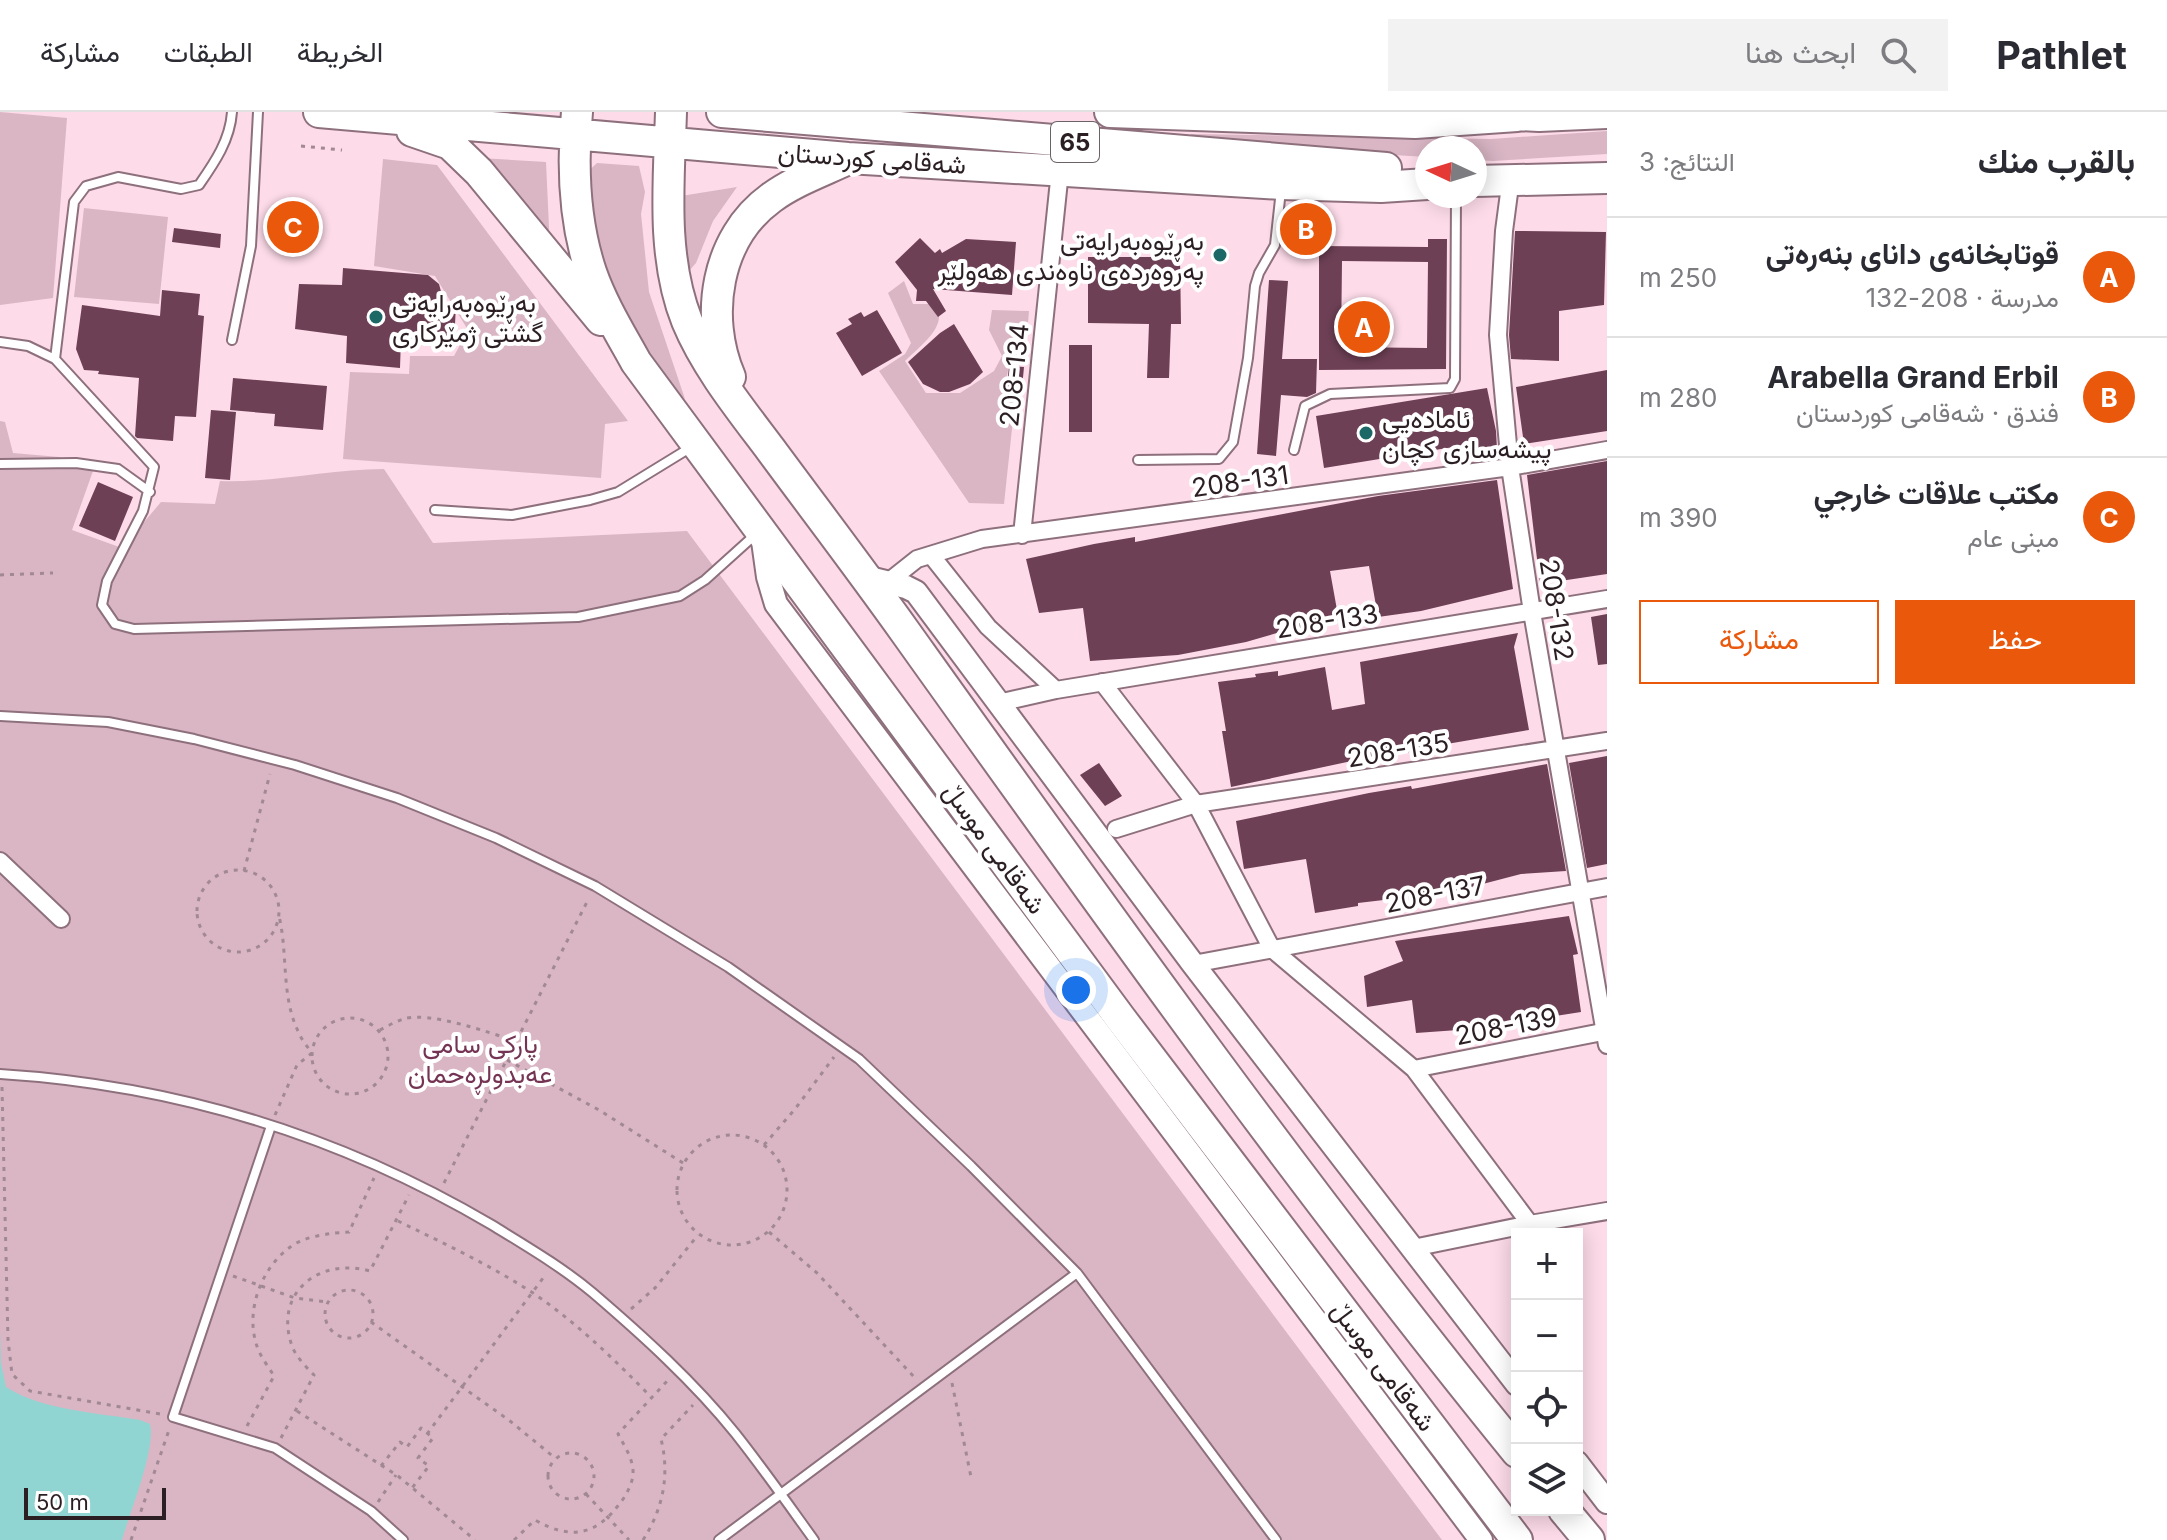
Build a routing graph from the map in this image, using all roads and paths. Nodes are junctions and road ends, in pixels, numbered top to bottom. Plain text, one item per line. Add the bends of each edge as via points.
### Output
1 (232, 112) edge
2 (258, 112) edge
3 (319, 112) edge
4 (669, 112) edge
5 (722, 112) edge
6 (1110, 112) edge
7 (1472, 112) edge
8 (1607, 113) edge
9 (1517, 114) edge
10 (373, 118) junction
11 (578, 119) edge
12 (621, 138) junction
13 (670, 142) junction
14 (304, 146) dead end
15 (342, 150) dead end
16 (848, 158) junction
17 (1060, 171) junction
18 (1415, 171) edge
19 (1487, 178) edge
20 (1511, 178) junction
21 (1607, 178) edge
22 (1281, 184) junction
23 (1415, 185) edge
24 (1456, 208) edge
25 (232, 340) dead end
26 (0, 342) edge
27 (55, 359) junction
28 (636, 362) junction
29 (748, 419) junction
30 (697, 443) junction
31 (1294, 450) dead end
32 (1607, 450) edge
33 (1138, 460) dead end
34 (0, 464) edge
35 (1510, 467) junction
36 (150, 492) junction
37 (435, 510) dead end
38 (761, 529) junction
39 (1022, 535) junction
40 (931, 555) junction
41 (53, 573) dead end
42 (0, 575) edge
43 (877, 580) junction
44 (1607, 599) edge
45 (1532, 612) junction
46 (1102, 682) junction
47 (1056, 690) junction
48 (998, 703) junction
49 (0, 716) edge
50 (1607, 741) edge
51 (1556, 750) junction
52 (275, 760) junction
53 (1196, 804) junction
54 (1116, 829) dead end
55 (0, 861) edge
56 (244, 871) junction
57 (595, 886) junction
58 (1607, 887) edge
59 (1581, 891) junction
60 (279, 916) junction
61 (61, 919) dead end
62 (1272, 949) junction
63 (1193, 964) junction
64 (379, 1030) junction
65 (1606, 1036) edge
66 (515, 1041) junction
67 (842, 1047) junction
68 (312, 1053) junction
69 (506, 1059) junction
70 (1414, 1069) junction
71 (1, 1074) edge
72 (271, 1126) junction
73 (764, 1145) junction
74 (683, 1163) junction
75 (380, 1166) junction
76 (415, 1183) junction
77 (439, 1194) junction
78 (1607, 1211) edge
79 (396, 1220) junction
80 (1530, 1224) junction
81 (769, 1232) junction
82 (698, 1235) junction
83 (1413, 1248) junction
84 (552, 1264) junction
85 (1370, 1268) junction
86 (222, 1272) junction
87 (1077, 1273) junction
88 (260, 1285) junction
89 (533, 1293) junction
90 (295, 1298) junction
91 (1332, 1299) junction
92 (328, 1302) junction
93 (620, 1318) junction
94 (371, 1322) junction
95 (1423, 1337) junction
96 (1384, 1367) junction
97 (949, 1369) junction
98 (676, 1370) junction
99 (1511, 1376) edge
100 (461, 1386) junction
101 (924, 1388) junction
102 (701, 1396) junction
103 (652, 1398) junction
104 (297, 1411) junction
105 (173, 1417) junction
106 (427, 1434) junction
107 (241, 1437) junction
108 (1511, 1445) edge
109 (275, 1448) junction
110 (555, 1458) junction
111 (381, 1466) junction
112 (1583, 1471) edge
113 (396, 1475) junction
114 (971, 1477) dead end
115 (412, 1488) junction
116 (586, 1494) junction
117 (781, 1495) junction
118 (1607, 1502) edge
119 (371, 1511) junction
120 (1569, 1516) edge
121 (610, 1518) junction
122 (131, 1540) edge
123 (403, 1540) edge
124 (475, 1540) edge
125 (514, 1540) edge
126 (629, 1540) edge
127 (643, 1540) edge
128 (719, 1540) edge
129 (814, 1540) edge
130 (1276, 1540) edge
131 (1481, 1540) edge
132 (1517, 1540) edge
133 (1589, 1540) edge

1 - 27 lane via 218,159 199,185 181,189 118,177 86,186 74,202
2 - 25 lane via 251,246
3 - 10 highway, شەقامی کوردستان / 65
4 - 12 highway via 643,138
4 - 13 highway, شەقامی موسڵ
5 - 18 highway, شەقامی کوردستان / 65
6 - 9 highway, 65 via 1415,123
7 - 9 highway, 65
8 - 9 highway, 65
10 - 11 highway, شەقامی کوردستان / 65
10 - 28 highway via 450,144
11 - 12 highway, شەقامی کوردستان / 65
11 - 28 highway, شەقامی موسڵ via 574,178 584,248 606,307
12 - 13 highway, شەقامی کوردستان / 65
13 - 16 highway, شەقامی کوردستان / 65
13 - 29 highway, شەقامی موسڵ via 677,289 698,344
14 - 15 path
16 - 17 highway, شەقامی کوردستان / 65
16 - 29 highway via 768,200 728,251 718,292 720,341
17 - 22 highway, شەقامی کوردستان / 65
17 - 39 street, 208-134
19 - 20 highway
20 - 21 highway
20 - 35 street, 208-132 via 1498,335
22 - 23 highway, شەقامی کوردستان / 65
22 - 33 lane via 1275,245 1255,286 1233,442 1219,459
24 - 31 lane via 1455,379 1450,388 1330,394 1305,406
26 - 27 lane via 28,346
27 - 36 lane via 154,467
28 - 30 highway, شەقامی موسڵ
29 - 43 highway, شەقامی موسڵ
30 - 37 lane via 618,492 590,500 512,515
30 - 38 highway, شەقامی موسڵ
32 - 35 street, 208-131
34 - 36 lane via 76,463 118,469
35 - 39 street, 208-131
35 - 45 street, 208-132
36 - 38 lane via 107,581 102,605 115,624 134,629 578,617 680,596
38 - 91 highway, شەقامی موسڵ
38 - 131 street via 776,604
39 - 40 street, 208-131 via 982,539
40 - 43 street, 208-131
40 - 47 street via 988,627
41 - 42 path
43 - 48 street via 916,592
43 - 85 highway, شەقامی موسڵ via 1159,986
44 - 45 street, 208-133
45 - 46 street, 208-133
45 - 51 street, 208-132
46 - 47 street, 208-133
46 - 53 street
47 - 48 street, 208-133
48 - 63 street
49 - 52 lane via 108,722
50 - 51 street, 208-135
51 - 53 street, 208-135
51 - 59 street, 208-132
52 - 56 path
52 - 57 lane via 397,798
53 - 54 street, 208-135
53 - 62 street
55 - 61 street
56 - 60 path via 266,881
56 - 60 path via 217,876 199,897 199,925 206,937 228,952 243,953 267,940
57 - 66 path
57 - 67 lane via 728,967
58 - 59 street, 208-137
59 - 62 street, 208-137
59 - 65 street, 208-132
60 - 68 path via 289,1002 297,1030
62 - 63 street, 208-137
62 - 70 street
63 - 83 street
64 - 66 path via 406,1018 433,1020
64 - 68 path via 357,1017 344,1017 322,1029
64 - 68 path via 386,1041 388,1066 363,1093 326,1086
65 - 70 street, 208-139
66 - 69 path
67 - 73 path
67 - 87 lane
68 - 72 path via 297,1065
69 - 74 path
69 - 77 path
70 - 80 street
71 - 72 lane via 193,1101
71 - 105 path via 12,1374 30,1391
72 - 75 lane
72 - 86 lane
73 - 74 path via 738,1136 711,1138
73 - 81 path via 776,1156 787,1187 782,1212
74 - 82 path via 677,1185 679,1209
75 - 76 lane
75 - 88 path via 349,1232 289,1247
76 - 77 lane
76 - 79 path
77 - 84 lane
78 - 80 street
79 - 89 path
79 - 90 path via 370,1271 336,1267 317,1273
80 - 83 street
81 - 82 path via 733,1246
81 - 101 path via 817,1273
82 - 93 path via 655,1288
83 - 99 street
84 - 89 path
84 - 93 lane
85 - 91 highway via 1367,1283 1356,1296
85 - 95 highway, شەقامی موسڵ
86 - 88 path
86 - 105 lane
87 - 97 lane
87 - 130 lane
88 - 90 path
88 - 107 path via 252,1322 256,1346 274,1376
89 - 100 path
89 - 103 path via 602,1347
90 - 92 path
90 - 104 path via 287,1313 292,1347 314,1375
91 - 96 highway, شەقامی موسڵ
92 - 94 path via 340,1292 355,1291 372,1307
92 - 94 path via 327,1325 339,1336 361,1335
93 - 98 lane
94 - 100 path
95 - 96 highway via 1398,1345
95 - 108 highway, شەقامی موسڵ
96 - 132 highway, شەقامی موسڵ
97 - 101 lane
97 - 114 path
98 - 102 lane
98 - 103 path
100 - 106 path
100 - 110 path
101 - 117 lane
102 - 117 lane
102 - 127 path via 661,1439 665,1485 658,1514
103 - 121 path via 618,1434 633,1476
104 - 109 path
104 - 111 path
105 - 107 lane
105 - 122 path
106 - 111 path via 421,1428 407,1447 400,1442
106 - 115 path via 433,1438 418,1458 429,1466
107 - 109 lane
109 - 119 lane
110 - 116 path via 547,1478 553,1491 565,1499
110 - 116 path via 578,1454 591,1464 594,1480
111 - 113 path
112 - 118 street
113 - 115 path
113 - 119 path
115 - 124 path
116 - 121 path
117 - 128 lane
117 - 129 lane
119 - 123 lane
120 - 133 highway
121 - 125 path via 593,1530 571,1535 535,1520
121 - 126 path

